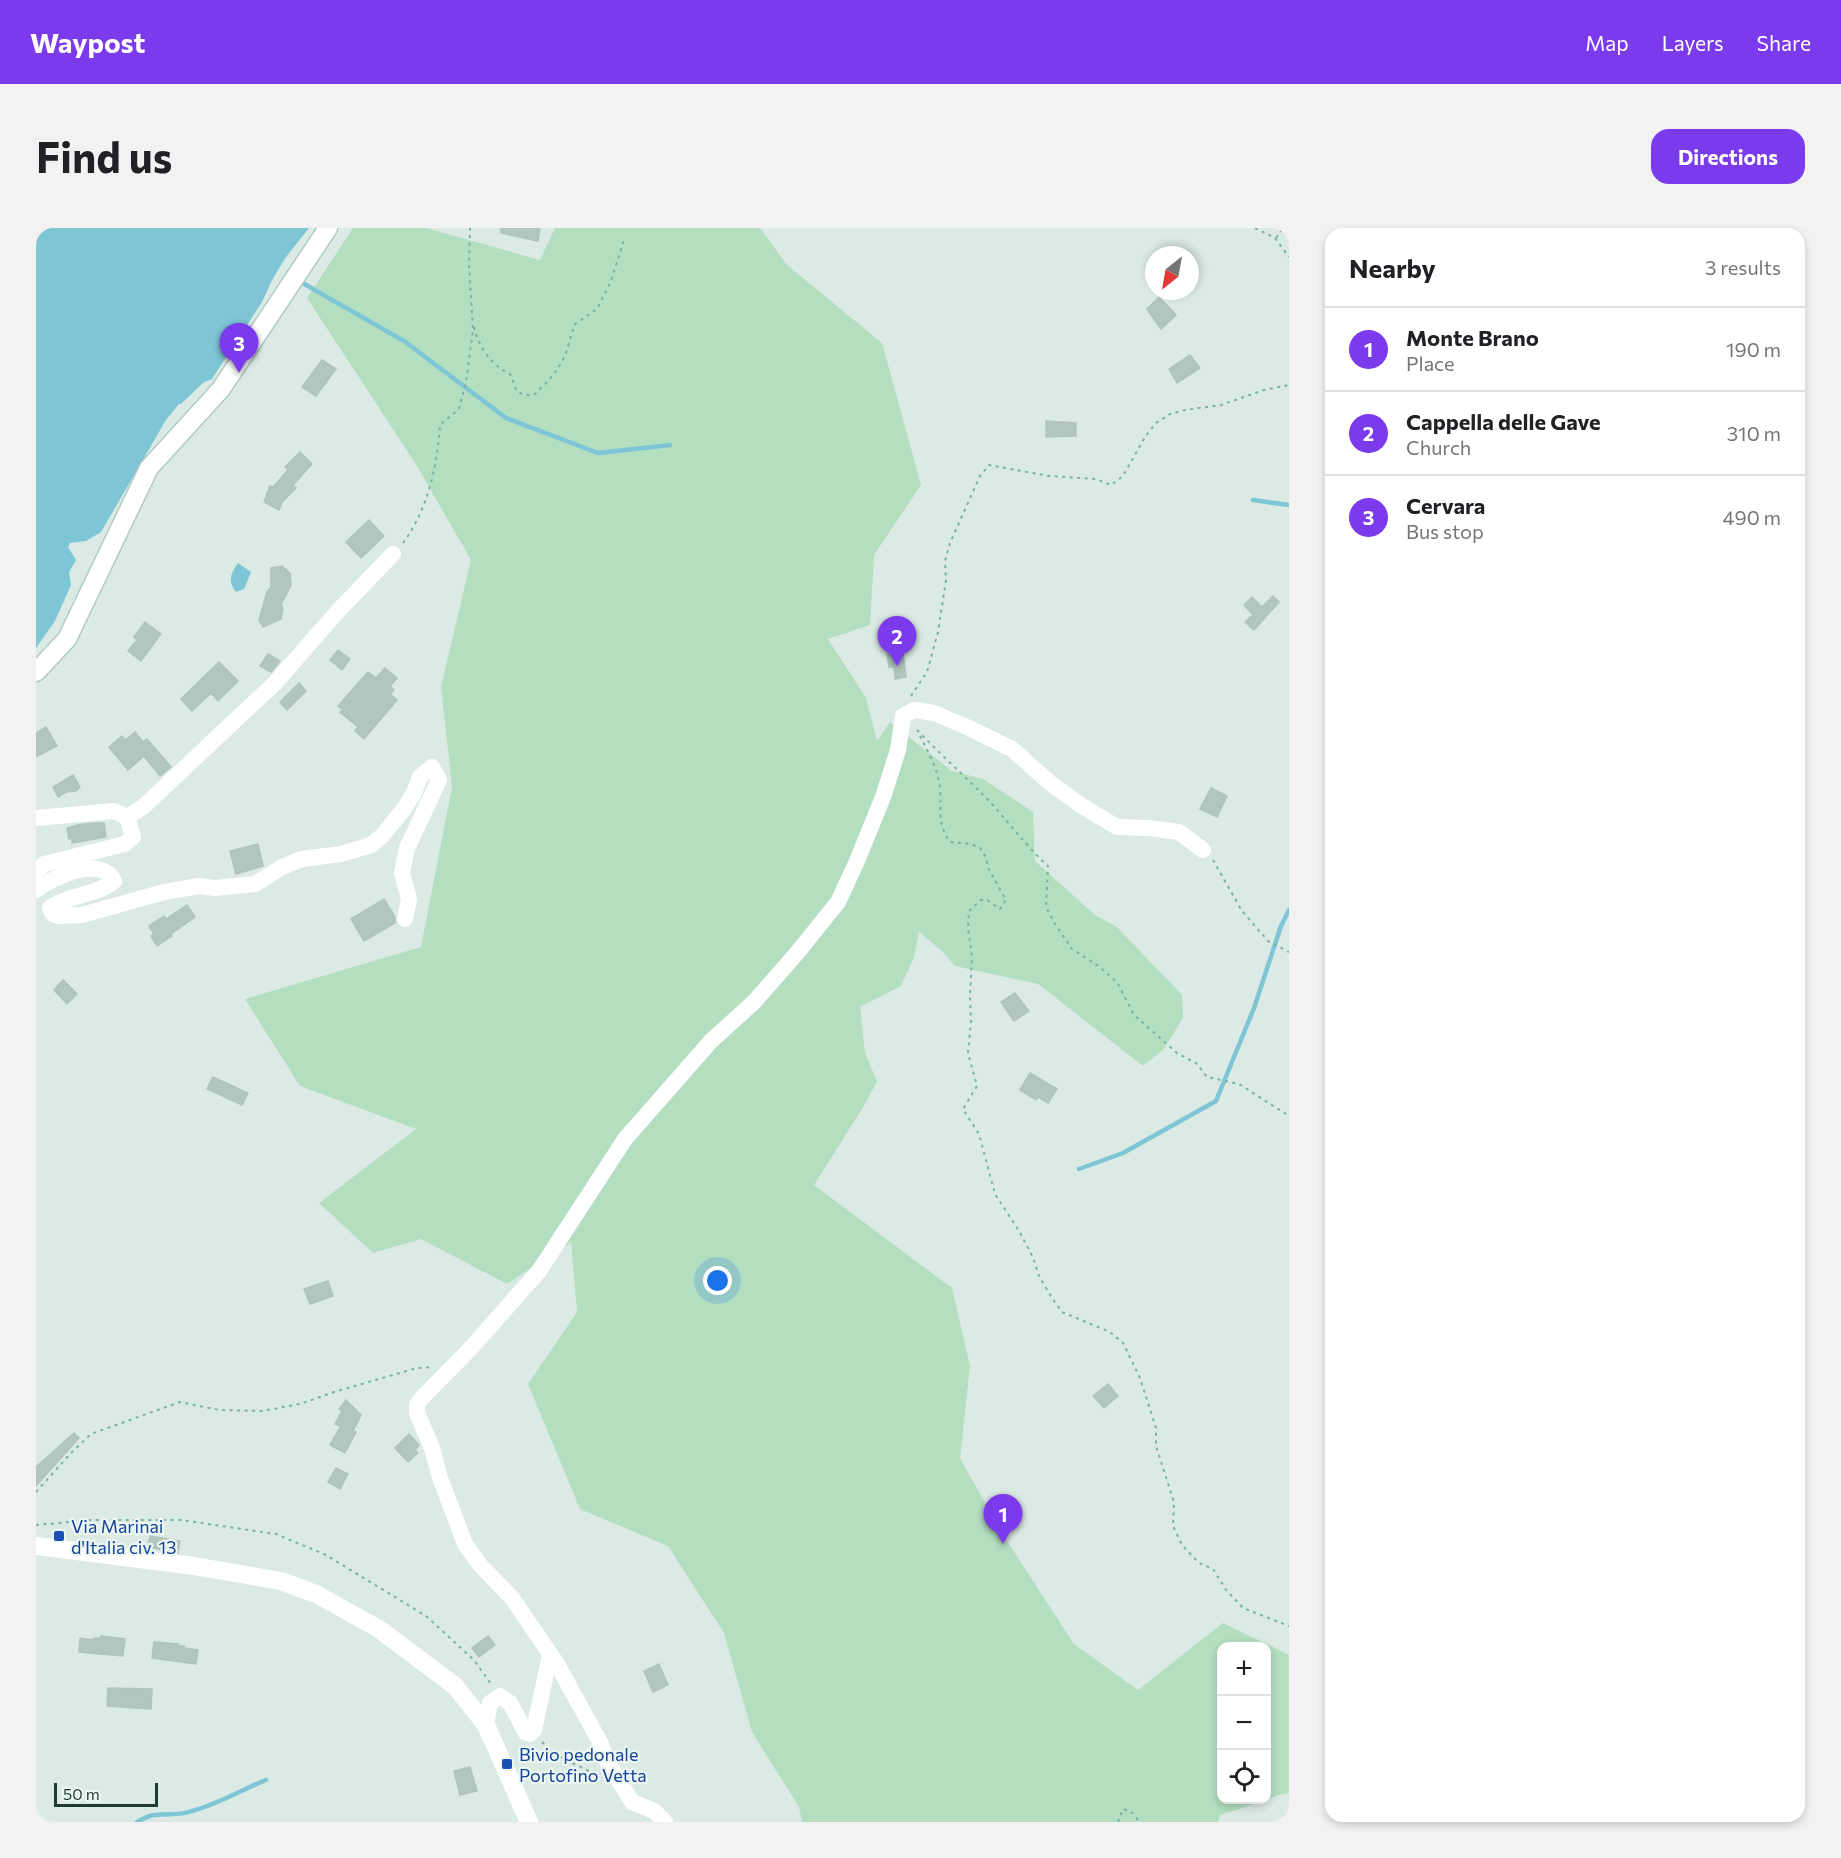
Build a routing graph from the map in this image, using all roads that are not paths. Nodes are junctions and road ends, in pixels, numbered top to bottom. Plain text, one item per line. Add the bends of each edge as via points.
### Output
1 (328, 228) edge
2 (393, 554) road end
3 (36, 672) edge
4 (127, 816) junction
5 (36, 818) edge
6 (1203, 850) road end
7 (36, 872) edge
8 (36, 890) edge
9 (405, 919) dead end
10 (36, 1546) edge
11 (550, 1655) junction
12 (486, 1725) junction
13 (529, 1822) edge
14 (665, 1822) edge

1 - 3 street via 220,389 149,468 67,639
2 - 4 street via 258,700 143,807
4 - 5 street via 114,811
4 - 7 street via 133,837 125,844 44,864
6 - 11 street via 1179,832 1117,827 1050,783 1012,749 967,727 934,713 914,710 903,716 898,750 883,797 837,902 754,1002 711,1041 626,1139 539,1272 420,1400 417,1413 465,1544 512,1598
8 - 9 street via 70,871 103,870 111,875 114,881 108,887 50,908 58,916 82,915 199,886 255,884 302,859 370,845 403,810 420,777 432,767 439,780 405,854 402,873 409,899
10 - 12 street via 281,1581 316,1594 379,1629 420,1658 455,1686
11 - 12 street via 534,1730 526,1733 510,1703 500,1696 490,1703
11 - 14 street via 632,1802 654,1811
12 - 13 street

